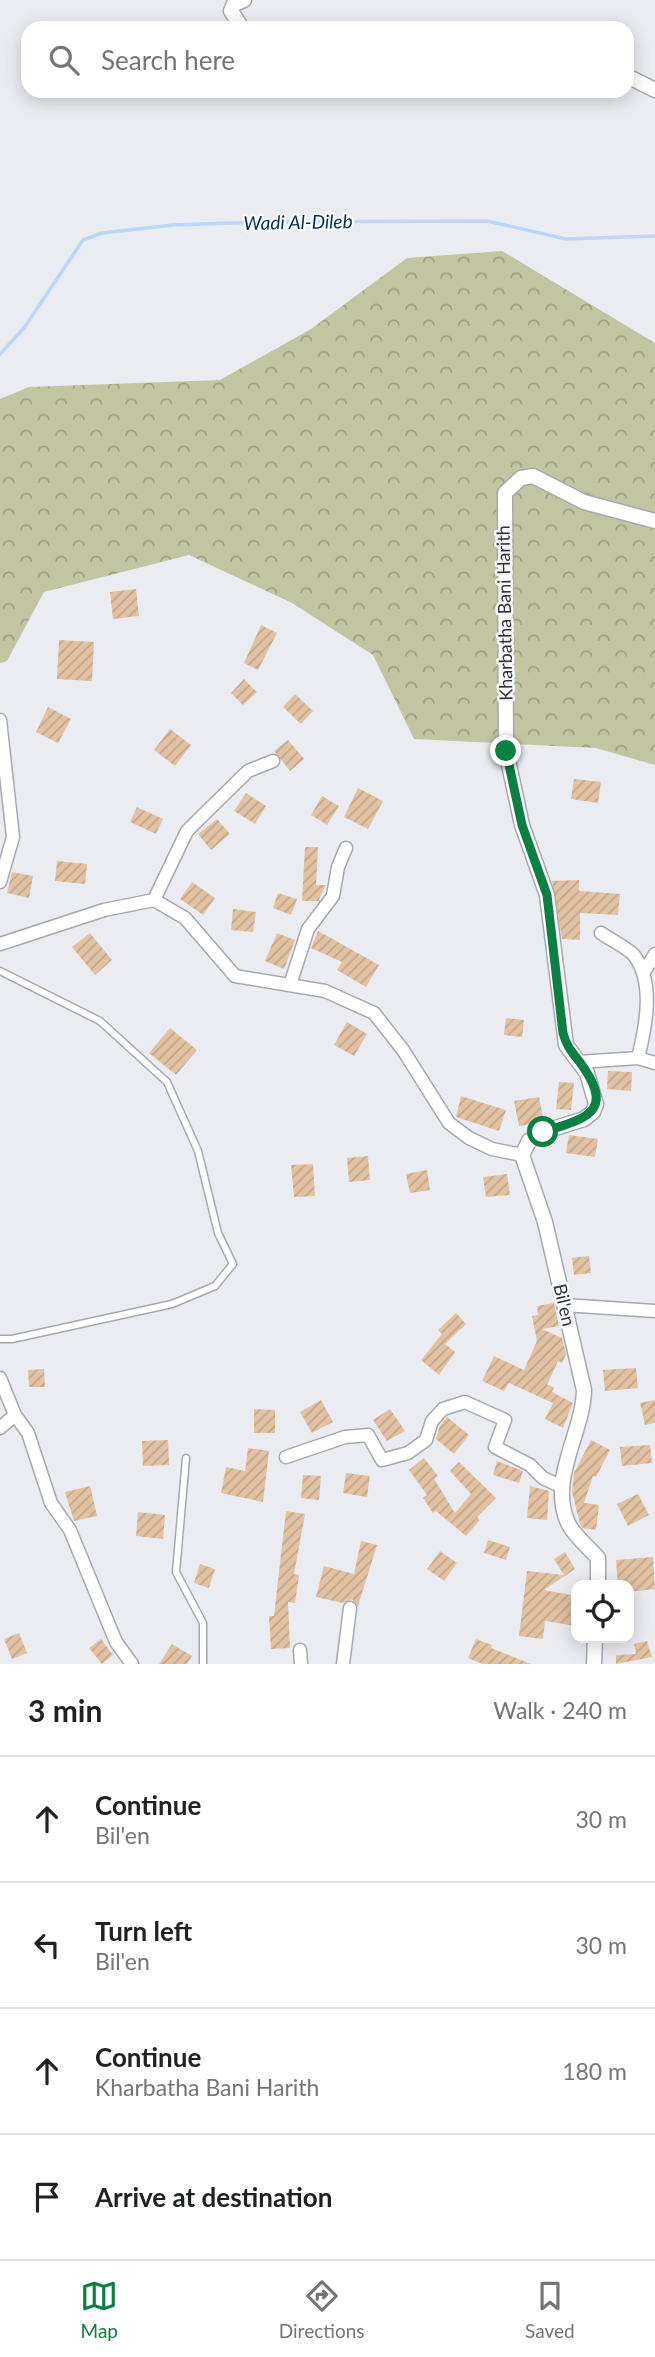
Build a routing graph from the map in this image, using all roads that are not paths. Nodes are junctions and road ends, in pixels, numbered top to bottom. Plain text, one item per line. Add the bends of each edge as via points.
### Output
1 (243, 0) edge
2 (237, 21) edge
3 (634, 80) edge
4 (655, 90) edge
5 (655, 521) edge
6 (0, 720) edge
7 (273, 761) dead end
8 (346, 848) dead end
9 (0, 882) edge
10 (154, 900) junction
11 (601, 933) dead end
12 (0, 944) edge
13 (655, 954) edge
14 (646, 969) junction
15 (0, 971) edge
16 (290, 985) junction
17 (638, 1058) junction
18 (579, 1062) junction
19 (655, 1063) edge
20 (522, 1155) junction
21 (564, 1306) junction
22 (655, 1311) edge
23 (0, 1339) edge
24 (0, 1378) edge
25 (15, 1415) junction
26 (0, 1428) edge
27 (286, 1457) dead end
28 (186, 1458) dead end
29 (560, 1486) junction
30 (598, 1580) edge
31 (350, 1608) dead end
32 (594, 1643) edge
33 (300, 1650) dead end
34 (132, 1664) edge
35 (203, 1664) edge
36 (301, 1664) edge
37 (344, 1664) edge
38 (594, 1664) edge

1 - 2 street via 231,11
3 - 4 street
5 - 18 street, Kharbatha Bani Harith via 584,502 533,476 521,478 505,493 506,751 522,825 547,895 563,1033
6 - 9 street via 13,836
7 - 10 street via 247,771 187,831
8 - 16 street via 333,897 308,929
10 - 12 street via 104,910
10 - 16 street via 185,918 235,976
11 - 14 street via 633,954
13 - 14 street
14 - 17 street via 651,1007
15 - 23 lane via 100,1021 167,1082 198,1150 218,1233 233,1264 215,1286 172,1304
16 - 20 street via 325,991 374,1013 449,1123 469,1139
17 - 18 street
17 - 19 street
18 - 20 street via 594,1092 593,1112 543,1132 529,1141
20 - 21 street, Bil'en via 545,1222
21 - 22 street
21 - 29 street, Bil'en via 584,1390 584,1409
24 - 25 street
25 - 26 street
25 - 34 street via 28,1433 51,1503 70,1530 116,1642
27 - 29 street via 345,1437 368,1435 382,1460 426,1440 432,1421 443,1409 465,1402 505,1420 495,1447
28 - 35 lane via 176,1572 203,1623
29 - 30 street via 569,1524 598,1558
31 - 37 street
32 - 38 street
33 - 36 street

